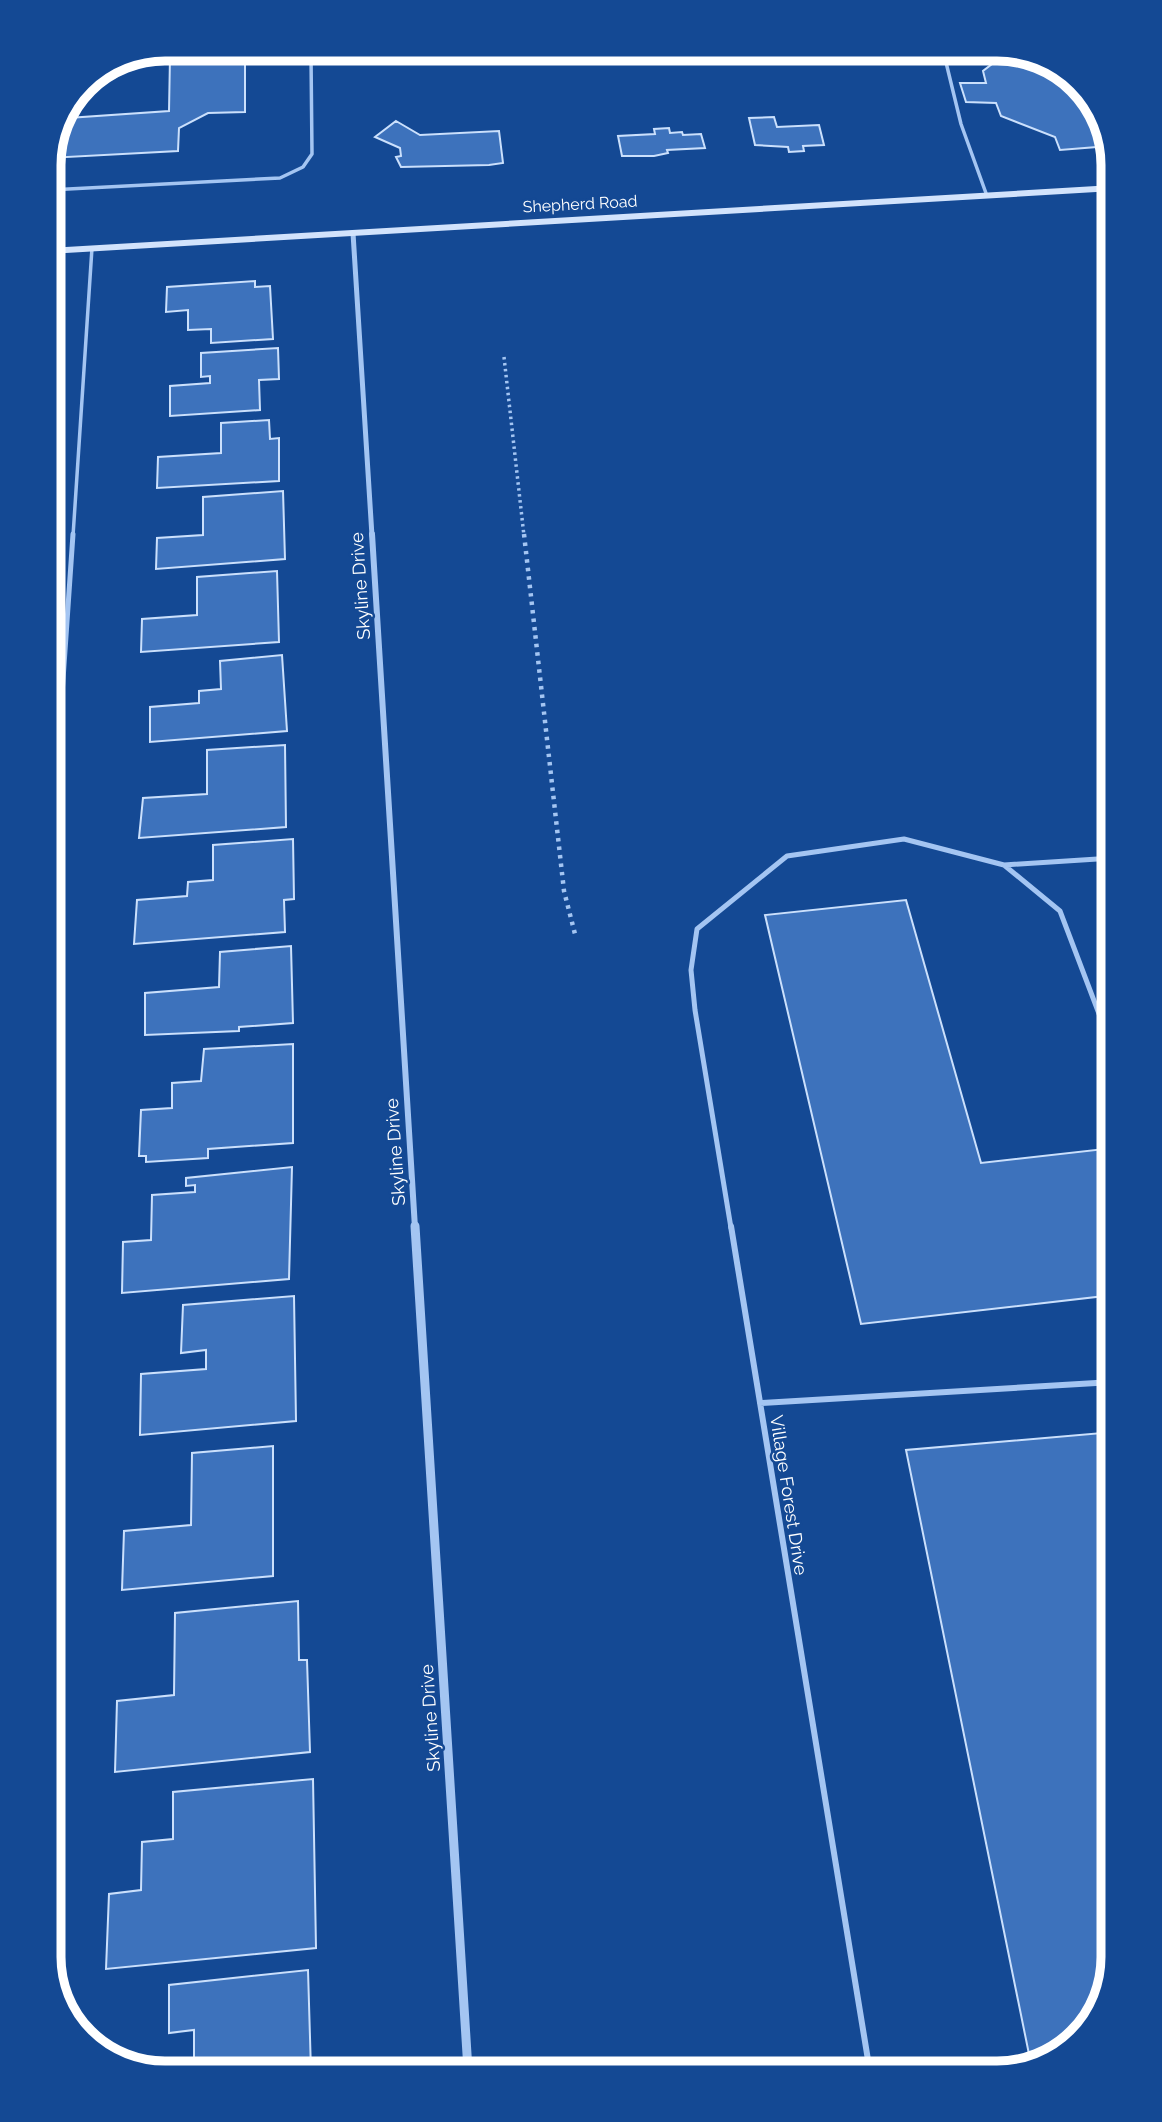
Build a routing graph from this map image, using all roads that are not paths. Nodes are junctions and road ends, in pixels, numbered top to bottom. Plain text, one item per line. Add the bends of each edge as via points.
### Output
1 (311, 61) edge
2 (945, 61) edge
3 (61, 189) edge
4 (1101, 189) edge
5 (987, 196) junction
6 (353, 233) junction
7 (92, 248) junction
8 (61, 250) edge
9 (61, 707) edge
10 (1101, 859) edge
11 (1004, 865) junction
12 (1101, 1019) edge
13 (1101, 1383) edge
14 (760, 1403) junction
15 (467, 2061) edge
16 (868, 2061) edge

1 - 3 lane via 312,154 303,167 281,178
2 - 5 lane via 953,98
4 - 5 street, Shepherd Road
5 - 6 street, Shepherd Road
6 - 7 street, Shepherd Road
6 - 15 street, Skyline Drive
7 - 8 street, Shepherd Road
7 - 9 lane
10 - 11 lane
11 - 12 lane via 1060,911
11 - 14 lane, Village Forest Drive via 904,839 788,856 697,929 691,970 695,1010
13 - 14 lane
14 - 16 lane, Village Forest Drive

